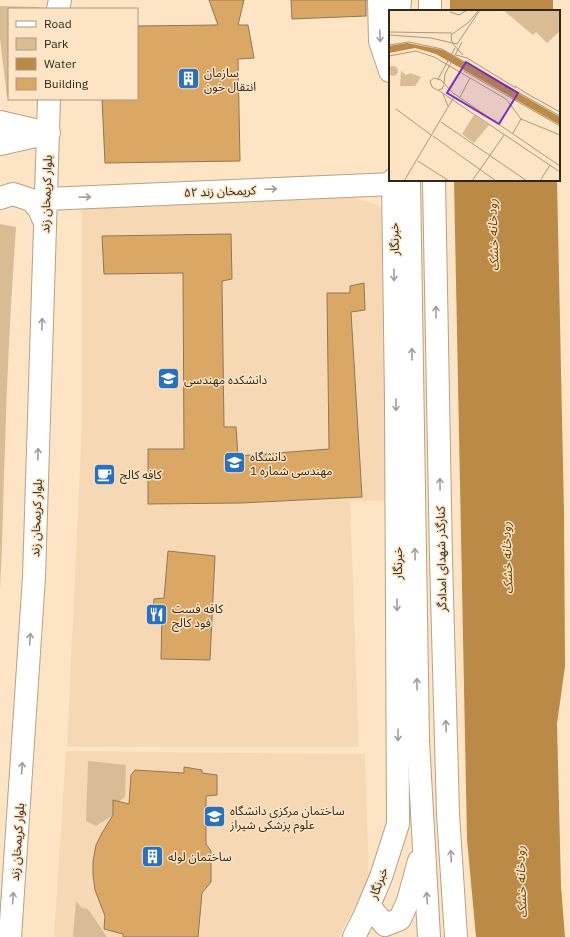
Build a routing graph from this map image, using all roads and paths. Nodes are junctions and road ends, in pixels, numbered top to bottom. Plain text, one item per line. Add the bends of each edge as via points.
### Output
1 (379, 0) edge
2 (401, 0) edge
3 (399, 10) edge
4 (403, 10) edge
5 (389, 68) edge
6 (49, 100) edge
7 (0, 122) edge
8 (49, 133) junction
9 (0, 144) edge
10 (398, 181) edge
11 (434, 181) edge
12 (0, 198) edge
13 (46, 198) junction
14 (45, 223) junction
15 (424, 846) junction
16 (369, 906) junction
17 (10, 937) edge
18 (354, 937) edge
19 (429, 937) edge
20 (456, 937) edge

1 -> 5 main road via 380,42
2 - 3 main road
2 - 4 main road
6 - 8 main road, بلوار کریمخان زند
7 - 8 main road
8 - 9 main road
8 - 13 main road, بلوار کریمخان زند
13 -> 10 main road, کریمخان زند ۵۲
15 -> 10 main road
10 -> 16 main road, خبرنگار via 398,824
20 -> 11 main road, کنارگذر شهدای امدادگر via 448,798
12 - 14 main road via 13,194 31,200 39,209
13 - 14 main road, بلوار کریمخان زند
17 -> 14 main road, بلوار کریمخان زند via 34,577
15 - 16 main road via 400,919 385,926
19 -> 15 main road
16 - 18 main road, خبرنگار

